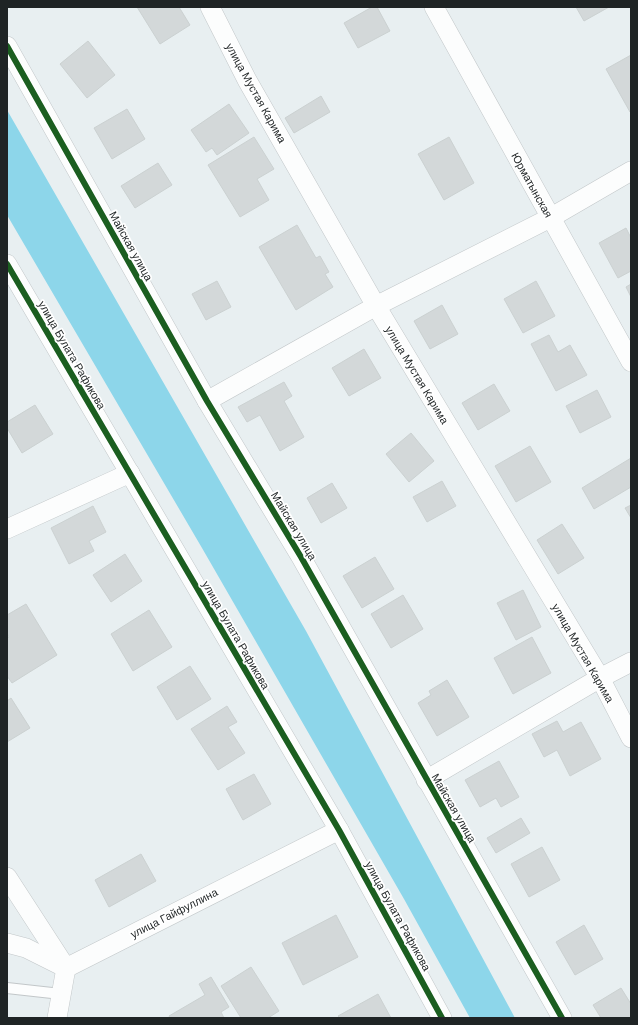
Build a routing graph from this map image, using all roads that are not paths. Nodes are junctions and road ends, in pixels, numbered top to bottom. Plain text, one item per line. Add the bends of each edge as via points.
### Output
1 (210, 7) edge
2 (434, 7) edge
3 (7, 46) edge
4 (631, 171) edge
5 (550, 218) junction
6 (7, 264) edge
7 (376, 306) junction
8 (631, 362) edge
9 (207, 401) junction
10 (130, 473) junction
11 (7, 529) edge
12 (631, 662) edge
13 (600, 678) junction
14 (631, 738) edge
15 (426, 780) junction
16 (339, 830) junction
17 (7, 877) edge
18 (7, 943) edge
19 (66, 968) junction
20 (7, 988) edge
21 (61, 994) junction
22 (57, 1018) edge
23 (442, 1018) edge
24 (562, 1018) edge

1 - 7 street, улица Мустая Карима via 247,80
2 - 5 street, Юрматынская
3 - 9 street, Майская улица
4 - 5 street
5 - 7 street
5 - 8 street, Юрматынская
6 - 10 street, улица Булата Рафикова
7 - 9 street
7 - 13 street, улица Мустая Карима
9 - 15 street, Майская улица via 301,557
10 - 11 street
10 - 16 street, улица Булата Рафикова
12 - 13 street
13 - 14 street, улица Мустая Карима
13 - 15 street
15 - 24 street, Майская улица
16 - 19 street, улица Гайфуллина
16 - 23 street, улица Булата Рафикова
17 - 19 street
18 - 19 street via 26,948
19 - 21 street
20 - 21 lane
21 - 22 street

